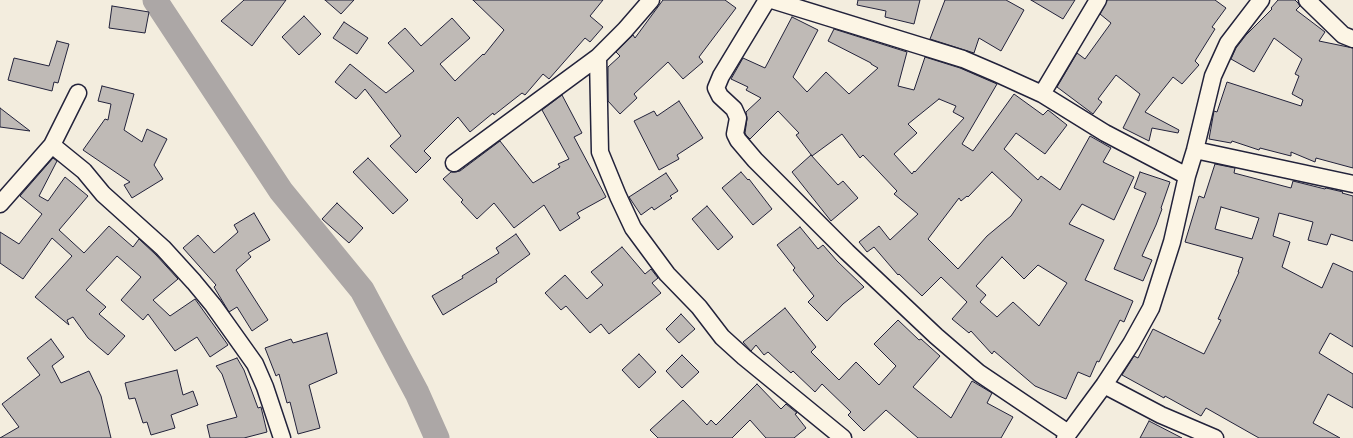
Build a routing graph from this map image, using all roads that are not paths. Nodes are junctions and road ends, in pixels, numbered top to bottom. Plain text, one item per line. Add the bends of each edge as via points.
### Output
1 (651, 0) edge
2 (767, 0) edge
3 (772, 0) edge
4 (1098, 0) edge
5 (1261, 0) edge
6 (1307, 0) edge
7 (1353, 39) edge
8 (598, 57) junction
9 (78, 94) dead end
10 (1042, 94) junction
11 (52, 145) junction
12 (1195, 150) junction
13 (454, 163) dead end
14 (1187, 176) junction
15 (1353, 184) edge
16 (0, 204) edge
17 (1104, 386) junction
18 (1066, 436) edge
19 (282, 438) edge
20 (843, 438) edge
21 (1215, 438) edge

1 - 8 street
2 - 18 street via 716,88 720,96 734,109 738,118 735,134 738,140 820,225 936,336 979,372
3 - 10 street via 963,59
4 - 10 street
5 - 12 street via 1228,43 1213,76
6 - 7 street via 1343,34
8 - 13 street
8 - 20 street via 600,152 633,228 667,274 699,307 722,337
9 - 11 street
10 - 14 street via 1106,133
11 - 16 street
11 - 19 street via 84,171 103,194 163,248 213,305 255,364 266,388
12 - 14 street
12 - 15 street
14 - 17 street via 1172,242 1151,308
17 - 18 street
17 - 21 street via 1161,415

